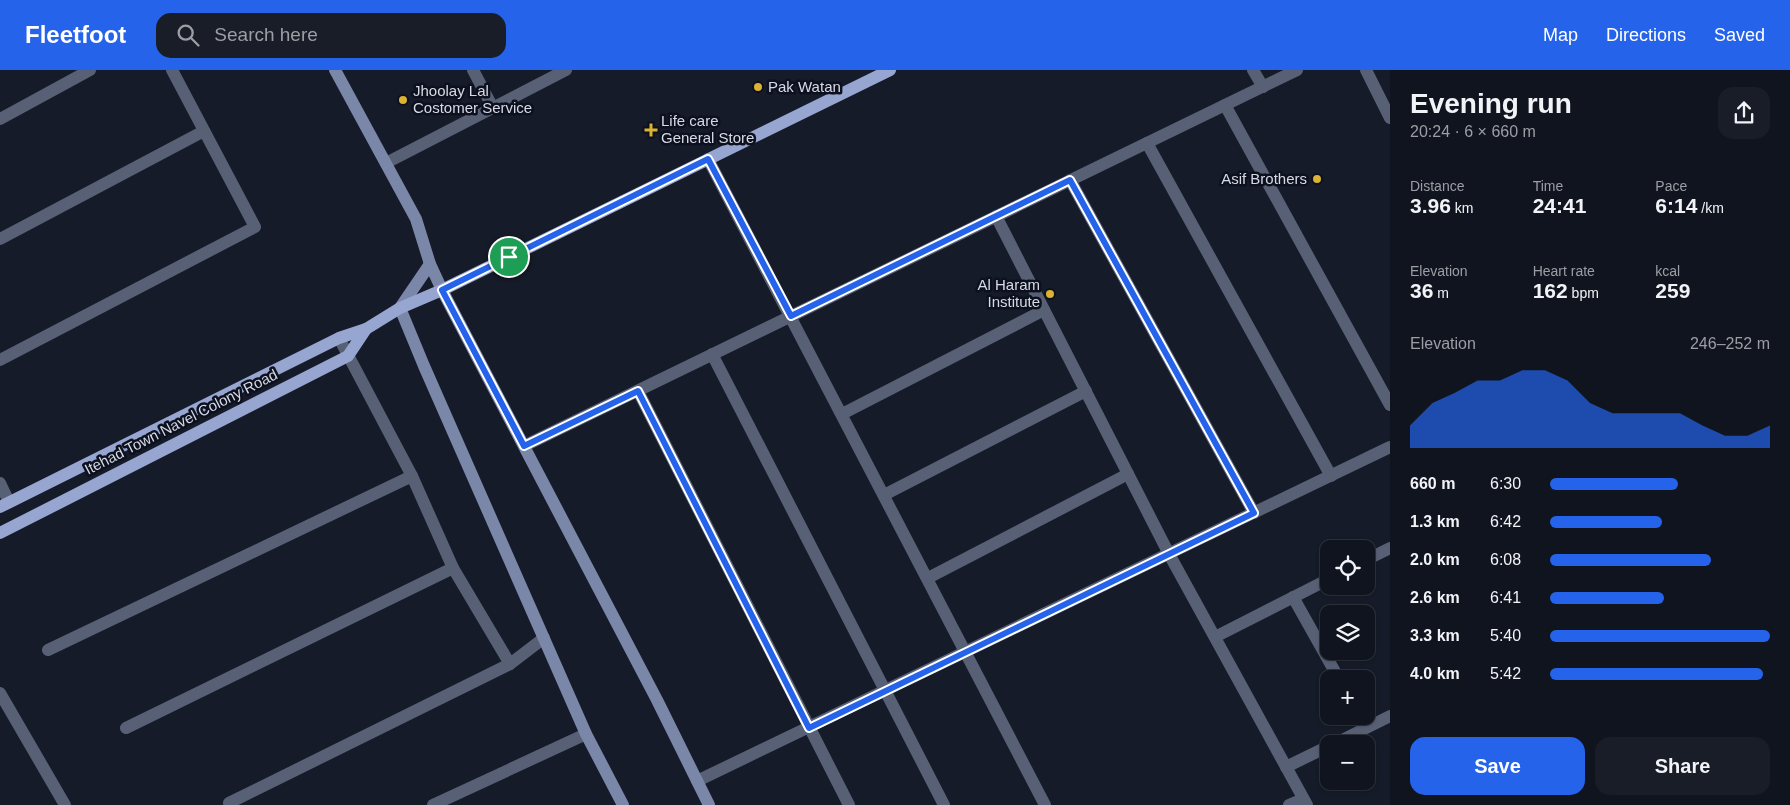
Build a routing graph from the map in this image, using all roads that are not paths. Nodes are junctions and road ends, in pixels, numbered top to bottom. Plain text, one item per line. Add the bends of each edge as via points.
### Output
1 (90, 70) edge
2 (172, 70) edge
3 (335, 70) edge
4 (473, 70) edge
5 (566, 70) edge
6 (890, 70) edge
7 (1254, 70) edge
8 (1297, 70) edge
9 (1366, 70) edge
10 (1263, 87) junction
11 (1225, 105) junction
12 (493, 108) junction
13 (1390, 118) edge
14 (0, 119) edge
15 (204, 131) junction
16 (1147, 143) junction
17 (708, 159) junction
18 (386, 163) junction
19 (1070, 180) junction
20 (996, 216) junction
21 (0, 239) edge
22 (430, 264) junction
23 (442, 290) junction
24 (400, 308) junction
25 (1044, 310) junction
26 (791, 316) junction
27 (366, 329) junction
28 (339, 338) junction
29 (712, 354) junction
30 (348, 356) junction
31 (0, 360) edge
32 (638, 391) junction
33 (1086, 391) junction
34 (1390, 405) edge
35 (842, 414) junction
36 (524, 446) junction
37 (1390, 448) edge
38 (1128, 474) junction
39 (412, 476) junction
40 (1330, 476) junction
41 (0, 483) edge
42 (884, 495) junction
43 (4, 504) edge
44 (1254, 513) junction
45 (0, 533) edge
46 (1390, 548) edge
47 (1169, 554) junction
48 (1375, 556) edge
49 (453, 568) junction
50 (928, 578) junction
51 (1320, 584) edge
52 (1293, 597) junction
53 (1215, 637) junction
54 (544, 638) junction
55 (48, 650) dead end
56 (966, 652) junction
57 (510, 664) junction
58 (1334, 670) edge
59 (885, 690) junction
60 (0, 693) edge
61 (1390, 716) edge
62 (1375, 719) edge
63 (1360, 725) edge
64 (126, 728) dead end
65 (809, 728) junction
66 (586, 734) junction
67 (1346, 735) edge
68 (1320, 750) edge
69 (1286, 767) junction
70 (697, 781) junction
71 (1305, 802) edge
72 (229, 803) dead end
73 (65, 805) edge
74 (433, 805) edge
75 (623, 805) edge
76 (709, 805) edge
77 (849, 805) edge
78 (944, 805) edge
79 (1045, 805) edge
80 (1290, 805) edge

1 - 14 street
2 - 15 street
3 - 18 main road
4 - 12 street
5 - 12 street
6 - 17 main road, Itehad Town Navel Colony Road
7 - 10 street
8 - 10 street
9 - 13 street
10 - 11 street
11 - 16 street
11 - 34 street
12 - 18 street
15 - 21 street
15 - 31 street via 255,227
16 - 19 street
16 - 40 street
17 - 23 main road, Itehad Town Navel Colony Road
17 - 26 street
18 - 22 main road via 416,219
19 - 20 street
19 - 44 street
20 - 25 street
20 - 26 street
22 - 23 main road
22 - 24 main road
23 - 24 main road, Itehad Town Navel Colony Road
23 - 36 main road
24 - 27 main road, Itehad Town Navel Colony Road
24 - 54 main road
25 - 33 street
25 - 35 street
26 - 29 street
26 - 35 street
27 - 28 main road, Itehad Town Navel Colony Road
27 - 30 main road, Itehad Town Navel Colony Road
28 - 30 street
28 - 43 main road, Itehad Town Navel Colony Road
29 - 32 street
29 - 59 street
30 - 39 street
30 - 45 main road, Itehad Town Navel Colony Road
32 - 36 street
32 - 65 street
33 - 38 street
33 - 42 street
35 - 42 street
36 - 70 main road
37 - 40 street
38 - 47 street
38 - 50 street
39 - 49 street
39 - 55 street
40 - 44 street
41 - 43 street
42 - 50 street
44 - 47 street
46 - 48 street
47 - 53 street
47 - 56 street
49 - 57 street
49 - 64 street
50 - 56 street
51 - 52 street
52 - 53 street
52 - 58 street
53 - 69 street
54 - 57 street
54 - 66 main road
56 - 59 street
56 - 79 street
57 - 72 street
59 - 65 street
59 - 78 street
60 - 73 street
61 - 62 street
63 - 67 street
65 - 70 street
65 - 77 street
66 - 74 street
66 - 75 main road
68 - 69 street
69 - 71 street
70 - 76 main road
71 - 80 street

